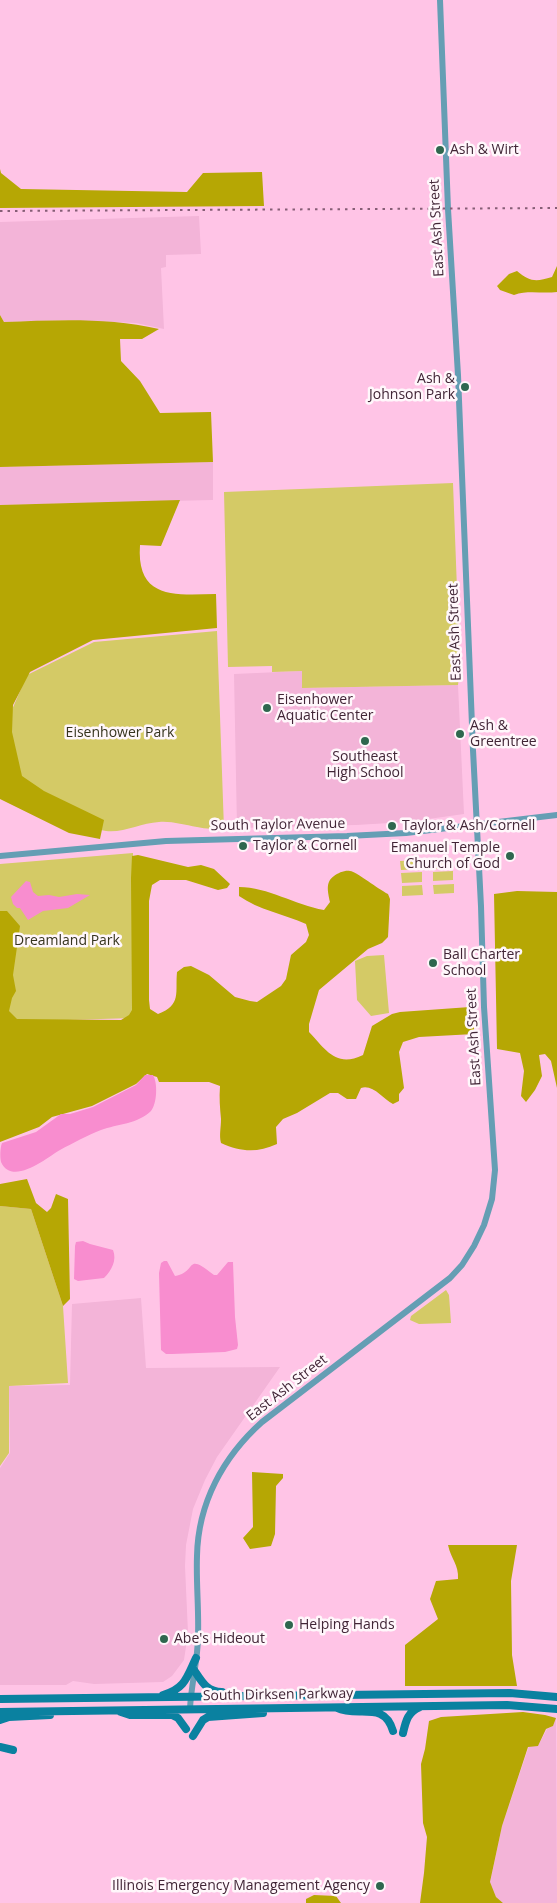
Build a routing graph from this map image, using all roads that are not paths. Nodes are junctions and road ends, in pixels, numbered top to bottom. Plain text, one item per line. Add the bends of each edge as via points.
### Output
1 (440, 0) edge
2 (557, 815) edge
3 (477, 824) junction
4 (0, 856) edge
5 (196, 1658) junction
6 (194, 1670) junction
7 (324, 1695) junction
8 (154, 1697) junction
9 (191, 1697) junction
10 (557, 1697) edge
11 (0, 1699) edge
12 (426, 1706) junction
13 (335, 1707) junction
14 (289, 1708) junction
15 (190, 1709) junction
16 (557, 1709) edge
17 (69, 1710) junction
18 (115, 1710) junction
19 (0, 1712) edge
20 (0, 1720) edge
21 (186, 1729) dead end
22 (393, 1730) dead end
23 (404, 1733) dead end
24 (193, 1736) dead end
25 (0, 1748) edge
26 (13, 1750) dead end

1 - 3 street, East Ash Street
2 - 3 street, South Taylor Avenue
3 - 4 street, South Taylor Avenue via 406,833 166,841
3 - 5 street, East Ash Street via 484,1007 495,1170 487,1218 462,1265 446,1282 262,1422 229,1458 210,1494 199,1533
5 - 6 street, East Ash Street
5 - 8 main road via 181,1686
6 - 7 main road via 204,1685 214,1691 286,1691
6 - 9 street, East Ash Street
7 - 9 main road, South Dirksen Parkway
7 - 10 main road, South Dirksen Parkway via 510,1693
8 - 9 main road, South Dirksen Parkway
8 - 11 main road, South Dirksen Parkway
9 - 15 street, East Ash Street
12 - 13 main road, South Dirksen Parkway
12 - 16 main road, South Dirksen Parkway via 507,1704
12 - 23 main road via 410,1713
13 - 14 main road, South Dirksen Parkway
13 - 22 main road via 346,1712 377,1712 386,1716
14 - 15 main road, South Dirksen Parkway
14 - 24 main road via 208,1717 202,1720
15 - 18 main road, South Dirksen Parkway
17 - 18 main road, South Dirksen Parkway
17 - 19 main road, South Dirksen Parkway
17 - 20 main road
18 - 21 main road via 130,1715 172,1715
25 - 26 main road

